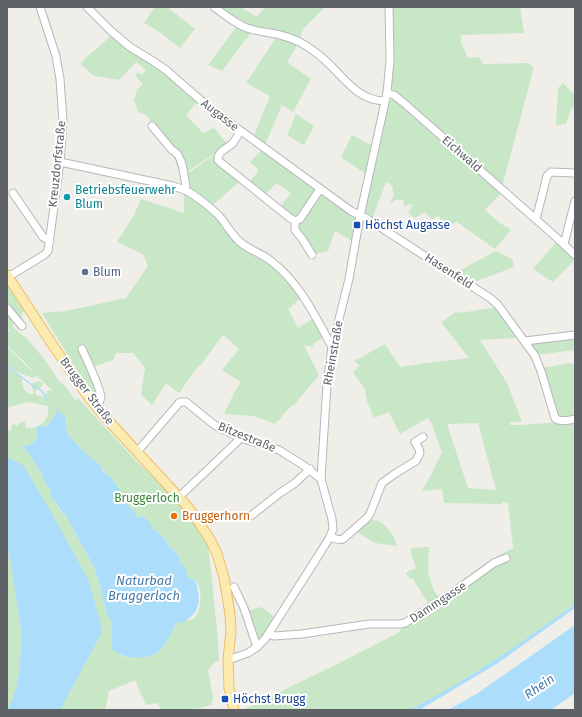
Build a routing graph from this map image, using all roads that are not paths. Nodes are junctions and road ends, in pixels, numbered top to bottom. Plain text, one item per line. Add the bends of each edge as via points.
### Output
1 (40, 7) edge
2 (87, 7) edge
3 (214, 7) edge
4 (389, 7) edge
5 (387, 93) junction
6 (385, 101) junction
7 (152, 126) dead end
8 (240, 131) junction
9 (60, 162) junction
10 (575, 173) edge
11 (320, 189) junction
12 (184, 190) junction
13 (13, 193) dead end
14 (575, 201) edge
15 (360, 216) junction
16 (536, 219) junction
17 (295, 221) junction
18 (50, 241) junction
19 (564, 244) junction
20 (312, 255) dead end
21 (575, 255) edge
22 (8, 276) edge
23 (7, 308) edge
24 (22, 326) dead end
25 (575, 335) edge
26 (525, 341) junction
27 (332, 347) junction
28 (82, 349) dead end
29 (96, 406) junction
30 (575, 419) edge
31 (423, 437) dead end
32 (241, 438) junction
33 (137, 452) junction
34 (310, 470) junction
35 (321, 479) junction
36 (179, 497) junction
37 (252, 515) dead end
38 (330, 537) junction
39 (506, 558) dead end
40 (234, 587) dead end
41 (269, 634) junction
42 (257, 647) junction
43 (228, 660) junction
44 (234, 710) edge

1 - 9 street, Kreuzdorfstraße via 56,56 60,79 63,121
2 - 8 street, Augasse via 130,47 166,70
3 - 6 street via 243,26 280,34 302,43 321,56 361,95 368,99
4 - 5 street, Rheinstraße via 390,60
5 - 6 street, Rheinstraße
5 - 16 street, Eichwald via 404,103
6 - 15 street, Rheinstraße
7 - 12 street via 172,150 176,151 182,166 186,187
8 - 11 street, Augasse
8 - 17 street via 232,144 222,150 218,160
9 - 12 street
9 - 18 street, Kreuzdorfstraße
10 - 16 street via 552,172 547,176
11 - 15 street, Augasse
11 - 17 street via 300,219
12 - 27 street via 220,217 240,242 287,274 308,303
13 - 18 street via 42,237
14 - 19 street
15 - 26 street, Hasenfeld via 490,298
15 - 27 street, Rheinstraße
16 - 19 street, Eichwald
17 - 20 street via 295,230
18 - 22 street, Kreuzdorfstraße via 48,252
19 - 21 street, Eichwald
22 - 29 main road, Brugger Straße via 68,369
23 - 24 street
25 - 26 street
26 - 30 street, Hasenfeld via 535,356 556,418 561,421
27 - 35 street, Rheinstraße
28 - 29 street via 98,386 100,403
29 - 33 main road, Brugger Straße
31 - 38 street via 415,442 420,453 416,460 382,484 364,522 343,539
32 - 33 street, Bitzestraße via 212,423 186,402 181,402
32 - 34 street, Bitzestraße via 279,450
32 - 36 street
33 - 36 main road, Brugger Straße
34 - 35 street, Bitzestraße
34 - 37 street
35 - 38 street, Rheinstraße via 332,519 333,529
36 - 43 main road, Brugger Straße via 206,532 221,565 230,614
38 - 41 street, Rheinstraße
39 - 41 street, Dammgasse via 494,563 458,590 404,623 369,624 302,634
40 - 42 street
41 - 42 street, Rheinstraße
42 - 43 street, Rheinstraße
43 - 44 main road, Brugger Straße via 229,688

